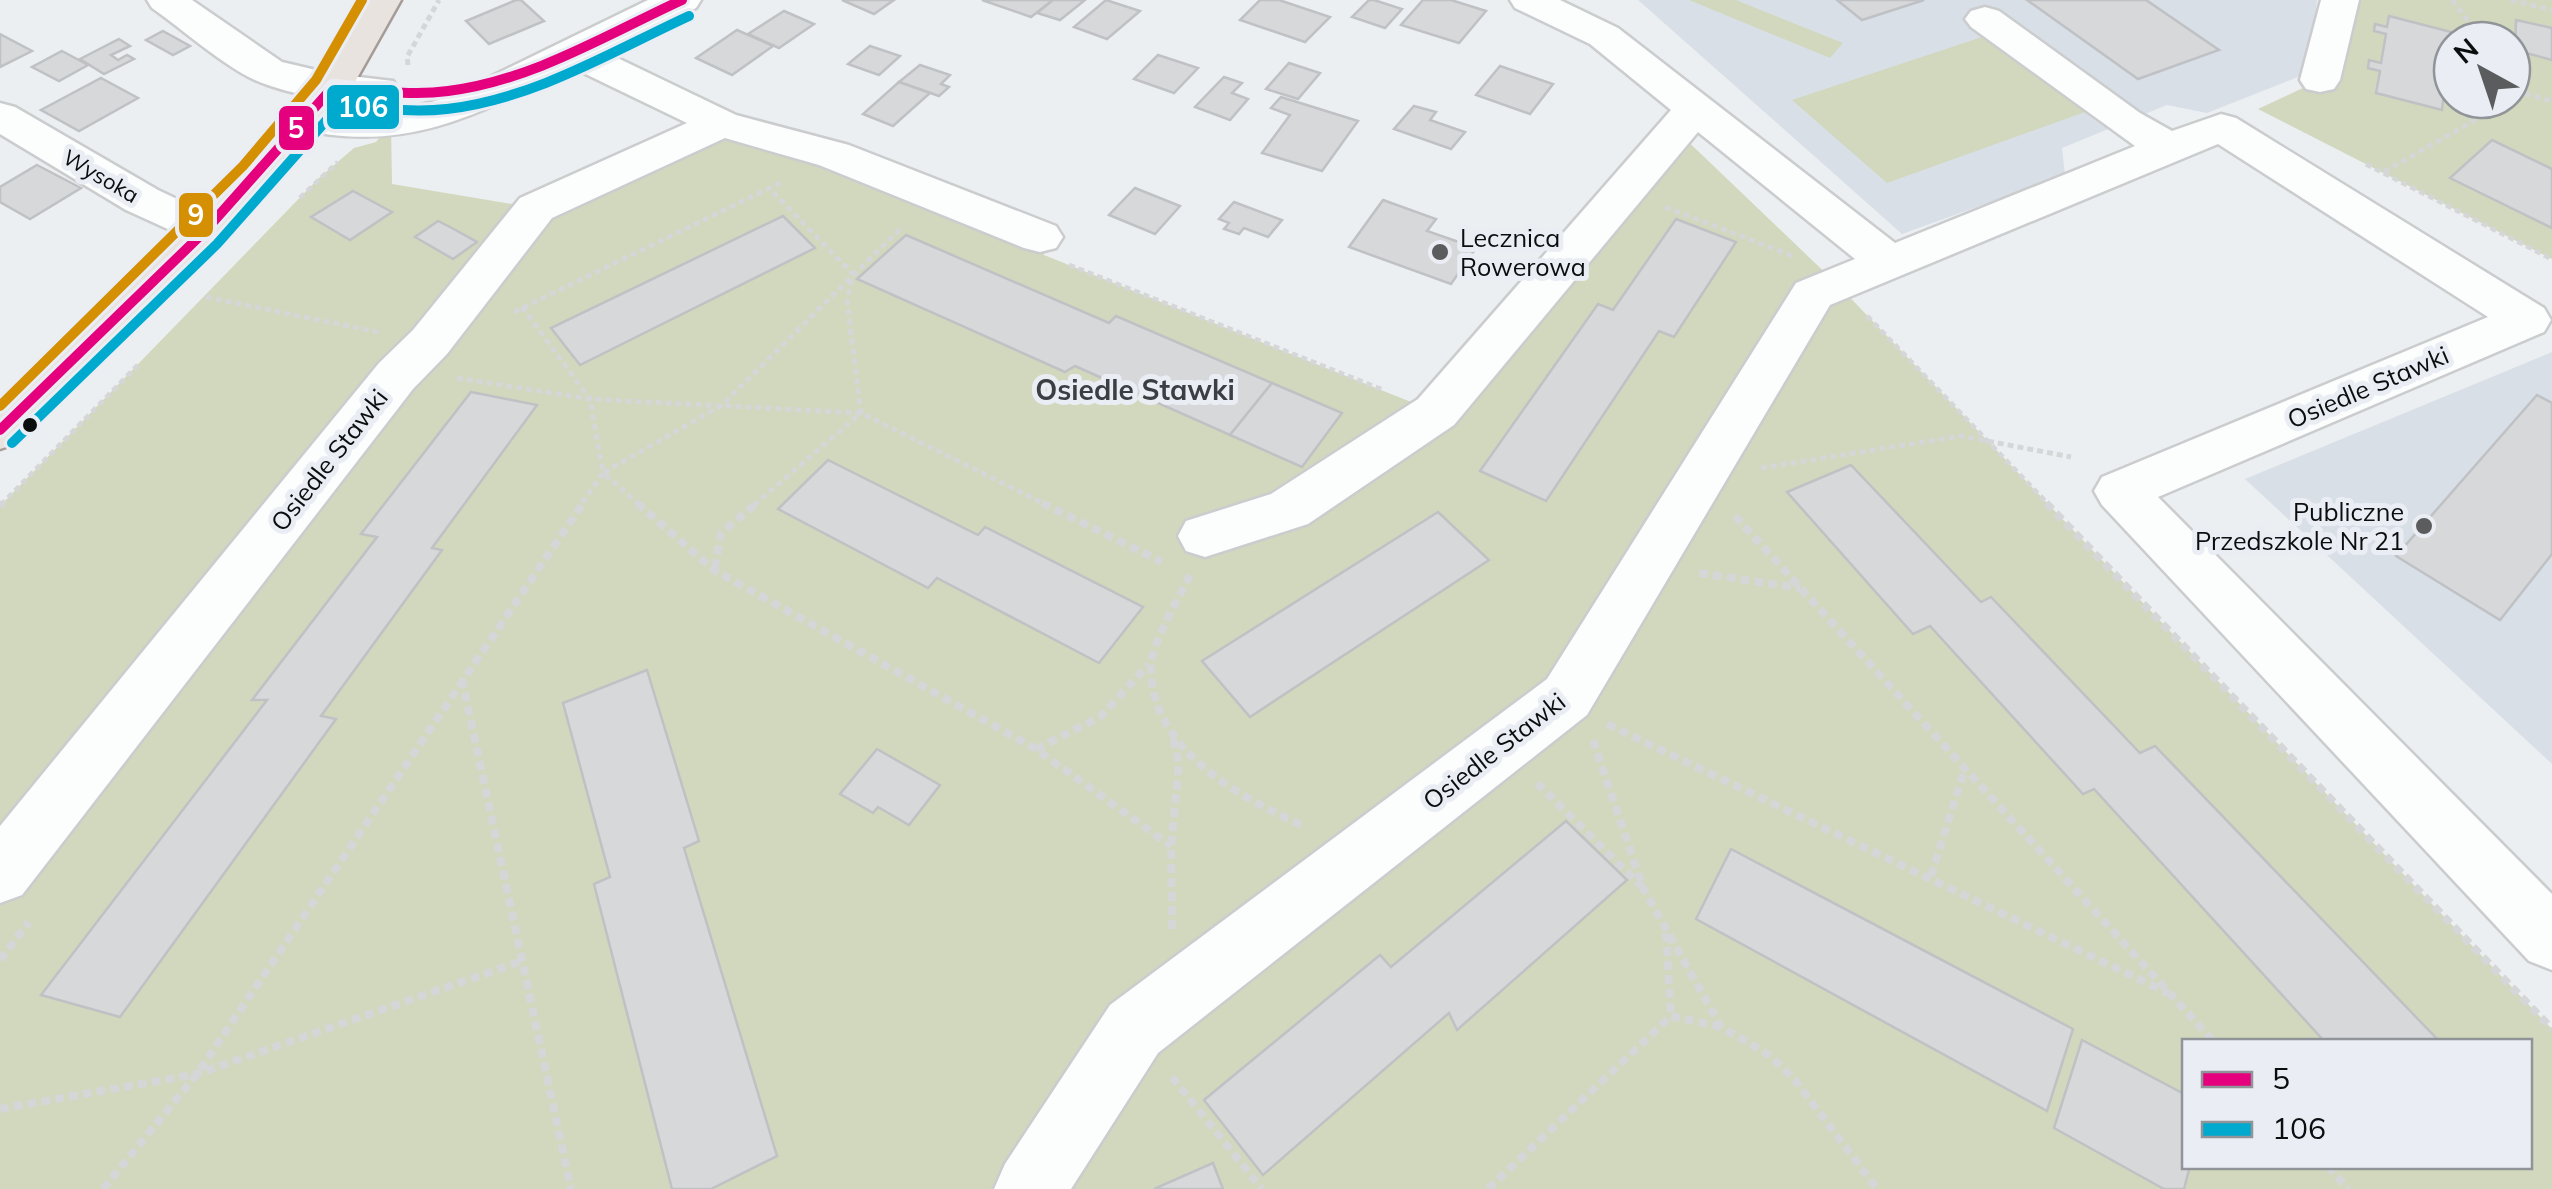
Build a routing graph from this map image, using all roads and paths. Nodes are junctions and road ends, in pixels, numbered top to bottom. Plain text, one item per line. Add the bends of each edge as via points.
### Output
1 (166, 0) edge
2 (382, 0) edge
3 (682, 0) edge
4 (1528, 0) edge
5 (2340, 0) edge
6 (2511, 0) edge
7 (2552, 10) edge
8 (1985, 19) dead end
9 (548, 62) junction
10 (2320, 80) dead end
11 (320, 103) junction
12 (1696, 106) junction
13 (0, 116) edge
14 (2475, 120) edge
15 (720, 124) junction
16 (2170, 148) junction
17 (834, 155) junction
18 (2352, 157) dead end
19 (2383, 173) junction
20 (769, 188) junction
21 (1624, 192) junction
22 (935, 195) junction
23 (205, 231) junction
24 (1040, 237) joint
25 (2552, 258) edge
26 (1891, 264) junction
27 (1818, 272) junction
28 (854, 274) junction
29 (206, 297) dead end
30 (522, 307) junction
31 (505, 317) dead end
32 (395, 356) junction
33 (590, 398) junction
34 (722, 406) junction
35 (1436, 412) junction
36 (861, 413) junction
37 (0, 430) edge
38 (1990, 443) junction
39 (2070, 457) dead end
40 (603, 473) junction
41 (1701, 478) junction
42 (1197, 556) junction
43 (1647, 566) junction
44 (714, 570) junction
45 (1801, 588) junction
46 (1150, 663) junction
47 (462, 679) junction
48 (1575, 704) junction
49 (1172, 736) junction
50 (1500, 747) junction
51 (1036, 749) junction
52 (1965, 768) junction
53 (1171, 846) junction
54 (1359, 856) junction
55 (0, 874) edge
56 (1931, 876) junction
57 (1643, 888) junction
58 (1666, 931) junction
59 (2552, 939) edge
60 (522, 961) junction
61 (2173, 996) junction
62 (1154, 1012) junction
63 (1671, 1016) junction
64 (1721, 1027) junction
65 (2552, 1030) edge
66 (2211, 1039) edge
67 (197, 1074) junction
68 (0, 1109) edge
69 (2331, 1169) edge
70 (104, 1189) edge
71 (571, 1189) edge
72 (1030, 1189) edge
73 (1262, 1189) edge
74 (1488, 1189) edge
75 (1877, 1189) edge
76 (2348, 1189) edge

1 - 11 street
2 - 11 main road
3 - 9 street
4 - 12 street via 1604,36
5 - 10 street
6 - 7 path
8 - 16 street
9 - 11 street via 468,104 405,122
9 - 15 street via 599,62
11 - 23 main road
12 - 21 street
12 - 26 street
13 - 23 street, Wysoka
14 - 19 path
15 - 17 street
15 - 32 street, Osiedle Stawki via 536,208 430,342
16 - 26 street, Osiedle Stawki
16 - 59 street, Osiedle Stawki via 2221,127 2527,320 2120,491
17 - 20 path
17 - 22 street
18 - 19 path
19 - 25 path
20 - 28 path
20 - 30 path
21 - 27 path
21 - 35 street
22 - 24 street
22 - 28 path
23 - 37 main road
24 - 35 path via 1043,255
26 - 27 street, Osiedle Stawki
27 - 38 path
27 - 41 street, Osiedle Stawki via 1813,294
28 - 34 path
28 - 36 path via 846,301
29 - 32 path
30 - 31 path
30 - 33 path
32 - 33 path via 442,376
32 - 55 street, Osiedle Stawki
33 - 34 path
33 - 40 path
34 - 36 path
34 - 40 path
35 - 42 street via 1290,509
36 - 42 path
36 - 44 path via 721,534
38 - 39 path
38 - 41 path via 1961,436
38 - 65 path
40 - 44 path
40 - 47 path
41 - 43 street, Osiedle Stawki
41 - 45 path
42 - 46 path
43 - 45 path
43 - 48 street, Osiedle Stawki
44 - 51 path
45 - 52 path
46 - 49 path via 1159,714
46 - 51 path via 1094,724
47 - 60 path
47 - 67 path
48 - 50 street, Osiedle Stawki
48 - 56 path
48 - 57 path
49 - 53 path via 1180,764
49 - 54 path via 1250,802
50 - 54 street, Osiedle Stawki
50 - 57 path
51 - 53 path
52 - 56 path
52 - 61 path
53 - 62 path
54 - 62 street, Osiedle Stawki
56 - 61 path
57 - 58 path
58 - 63 path
58 - 64 path
60 - 67 path
60 - 71 path
61 - 66 path
62 - 72 street, Osiedle Stawki
62 - 73 path
63 - 64 path
63 - 74 path
64 - 75 path via 1769,1054 1795,1080
67 - 68 path
67 - 70 path
69 - 76 path

